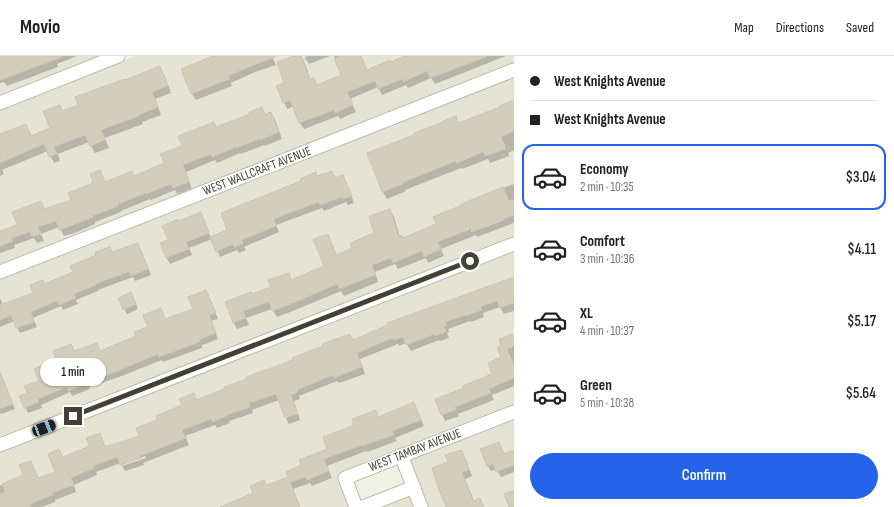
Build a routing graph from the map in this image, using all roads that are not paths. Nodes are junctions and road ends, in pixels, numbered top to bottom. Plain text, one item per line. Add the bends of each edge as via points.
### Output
1 (118, 56) edge
2 (514, 70) edge
3 (0, 103) edge
4 (514, 244) edge
5 (0, 272) edge
6 (514, 412) edge
7 (0, 445) edge
8 (401, 455) junction
9 (414, 488) junction
10 (356, 507) edge
11 (363, 507) edge
12 (421, 507) edge

1 - 3 street
2 - 5 street, WEST WALLCRAFT AVENUE
4 - 7 street
6 - 8 street, WEST TAMBAY AVENUE
8 - 9 street
8 - 10 street, WEST TAMBAY AVENUE via 345,478
9 - 11 street
9 - 12 street

